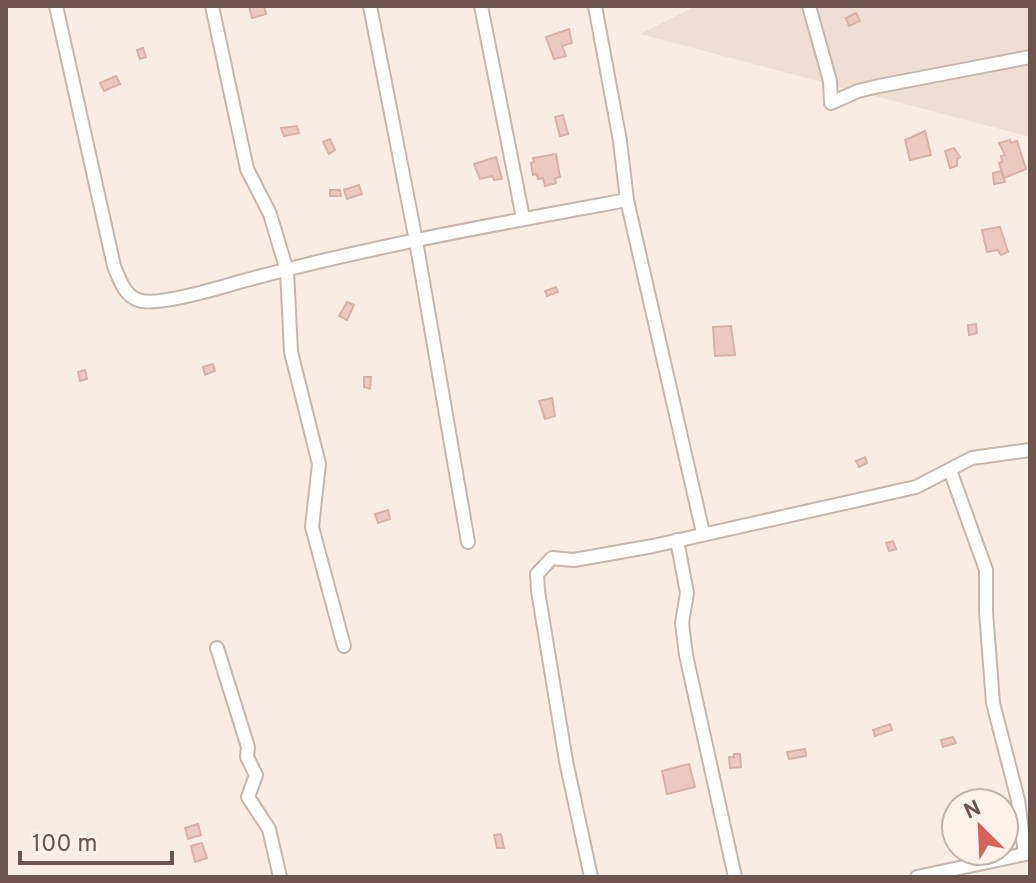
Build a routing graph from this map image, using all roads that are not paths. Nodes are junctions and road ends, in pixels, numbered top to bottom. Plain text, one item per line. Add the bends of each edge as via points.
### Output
1 (56, 6) edge
2 (212, 6) edge
3 (370, 6) edge
4 (481, 6) edge
5 (595, 6) edge
6 (809, 6) edge
7 (1030, 57) edge
8 (627, 200) junction
9 (523, 218) junction
10 (416, 241) junction
11 (287, 271) junction
12 (1030, 450) edge
13 (950, 470) junction
14 (703, 533) junction
15 (677, 540) junction
16 (468, 542) dead end
17 (344, 646) dead end
18 (217, 648) dead end
19 (1028, 854) edge
20 (280, 877) edge
21 (591, 877) edge
22 (735, 877) edge
23 (917, 877) edge

1 - 11 street via 114,266 125,291 138,301 160,300
2 - 11 street via 247,169 270,214
3 - 10 street
4 - 9 street
5 - 8 street
6 - 7 street via 831,103 858,91
8 - 9 street
8 - 14 street
9 - 10 street
10 - 11 street
10 - 16 street
11 - 17 street via 291,352 319,464 312,527
12 - 13 street via 972,458
13 - 14 street via 916,487
13 - 19 street via 986,570 993,703
14 - 15 street
15 - 21 street via 574,560 552,558 537,574 544,637
15 - 22 street via 687,593 682,632
18 - 20 street via 256,775 248,797 269,829
19 - 23 street

